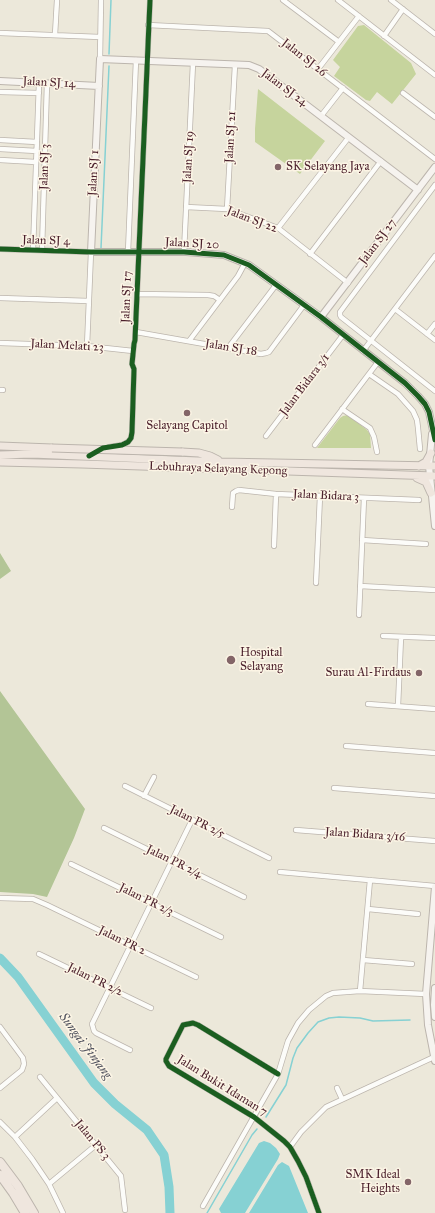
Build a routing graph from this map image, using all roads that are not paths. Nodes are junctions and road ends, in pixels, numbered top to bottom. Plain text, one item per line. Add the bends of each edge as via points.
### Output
1 (57, 0) edge
2 (101, 0) edge
3 (150, 0) edge
4 (283, 0) edge
5 (338, 0) edge
6 (391, 0) edge
7 (403, 10) junction
8 (359, 16) junction
9 (148, 26) junction
10 (0, 33) edge
11 (435, 34) edge
12 (55, 35) junction
13 (384, 36) junction
14 (100, 37) junction
15 (339, 42) junction
16 (100, 59) junction
17 (136, 60) junction
18 (147, 61) junction
19 (193, 63) junction
20 (235, 65) junction
21 (318, 69) junction
22 (435, 75) edge
23 (0, 81) edge
24 (39, 83) junction
25 (47, 83) junction
26 (98, 86) junction
27 (343, 88) junction
28 (0, 92) edge
29 (39, 93) junction
30 (404, 93) dead end
31 (321, 116) junction
32 (435, 117) edge
33 (349, 137) junction
34 (0, 140) edge
35 (37, 142) junction
36 (0, 149) edge
37 (37, 151) junction
38 (435, 159) edge
39 (0, 160) edge
40 (381, 161) junction
41 (36, 162) junction
42 (435, 167) edge
43 (435, 185) edge
44 (418, 190) junction
45 (186, 207) junction
46 (227, 208) junction
47 (278, 228) junction
48 (0, 249) edge
49 (33, 250) junction
50 (42, 250) junction
51 (91, 252) junction
52 (128, 252) junction
53 (139, 252) junction
54 (184, 252) junction
55 (310, 254) junction
56 (435, 256) edge
57 (245, 263) junction
58 (348, 283) junction
59 (276, 285) junction
60 (137, 294) junction
61 (0, 298) edge
62 (220, 300) junction
63 (89, 301) junction
64 (304, 305) junction
65 (395, 309) junction
66 (321, 317) junction
67 (435, 324) edge
68 (136, 332) junction
69 (427, 334) junction
70 (343, 335) junction
71 (435, 340) edge
72 (189, 341) junction
73 (371, 341) junction
74 (0, 342) edge
75 (87, 346) junction
76 (228, 348) junction
77 (133, 351) junction
78 (363, 351) junction
79 (378, 362) junction
80 (369, 374) junction
81 (435, 391) edge
82 (342, 409) junction
83 (433, 430) junction
84 (266, 436) dead end
85 (435, 440) edge
86 (315, 445) dead end
87 (0, 446) edge
88 (420, 449) dead end
89 (377, 452) dead end
90 (431, 453) junction
91 (0, 455) edge
92 (89, 456) junction
93 (0, 462) edge
94 (221, 462) junction
95 (419, 466) junction
96 (432, 466) edge
97 (414, 476) junction
98 (432, 476) edge
99 (431, 493) junction
100 (276, 494) junction
101 (320, 496) junction
102 (364, 498) junction
103 (419, 500) dead end
104 (232, 506) dead end
105 (435, 526) edge
106 (362, 540) junction
107 (426, 544) dead end
108 (274, 546) dead end
109 (316, 582) dead end
110 (360, 586) junction
111 (435, 590) edge
112 (359, 615) dead end
113 (383, 636) dead end
114 (401, 637) junction
115 (435, 638) edge
116 (368, 704) dead end
117 (398, 706) junction
118 (435, 709) edge
119 (346, 746) dead end
120 (435, 753) edge
121 (154, 776) dead end
122 (125, 786) dead end
123 (334, 788) dead end
124 (144, 796) junction
125 (435, 796) edge
126 (192, 820) junction
127 (104, 828) dead end
128 (296, 830) dead end
129 (435, 841) edge
130 (269, 858) dead end
131 (172, 862) junction
132 (71, 864) dead end
133 (280, 872) dead end
134 (370, 880) junction
135 (435, 886) edge
136 (244, 897) dead end
137 (0, 898) edge
138 (152, 903) junction
139 (368, 909) junction
140 (418, 914) dead end
141 (221, 937) dead end
142 (131, 945) junction
143 (39, 954) dead end
144 (363, 960) junction
145 (412, 964) dead end
146 (196, 977) dead end
147 (110, 987) junction
148 (435, 988) edge
149 (360, 991) junction
150 (426, 994) junction
151 (151, 1008) dead end
152 (435, 1017) edge
153 (0, 1027) edge
154 (130, 1050) dead end
155 (434, 1059) edge
156 (278, 1074) junction
157 (40, 1078) dead end
158 (0, 1088) edge
159 (337, 1088) dead end
160 (57, 1098) junction
161 (342, 1099) junction
162 (254, 1117) junction
163 (0, 1122) edge
164 (15, 1137) junction
165 (96, 1145) junction
166 (290, 1148) junction
167 (0, 1162) edge
168 (0, 1175) edge
169 (49, 1184) junction
170 (203, 1206) dead end
171 (126, 1210) dead end
172 (25, 1213) edge
173 (34, 1213) edge
174 (63, 1213) edge
175 (319, 1213) edge

1 - 12 street
2 - 14 street, Jalan SJ 1
3 - 9 street, Jalan SJ 17
4 - 15 street
5 - 8 street
6 - 7 street
7 - 11 street
7 - 13 street
8 - 13 street
8 - 15 street
9 - 18 street, Jalan SJ 17
9 - 21 street, Jalan SJ 26 via 268,31
10 - 12 street
12 - 14 street
13 - 22 street
14 - 16 street, Jalan SJ 1
15 - 21 street
16 - 17 street, Jalan SJ 24
16 - 26 street, Jalan SJ 1
17 - 18 street, Jalan SJ 24
17 - 52 street
18 - 19 street, Jalan SJ 24
18 - 53 street, Jalan SJ 17
19 - 20 street, Jalan SJ 24
19 - 45 street, Jalan SJ 19
20 - 31 street, Jalan SJ 24 via 249,65 259,69
20 - 46 street, Jalan SJ 21
21 - 27 street, Jalan SJ 26
23 - 24 street, Jalan SJ 14
24 - 25 street, Jalan SJ 14
24 - 29 street, Jalan SJ 3
25 - 26 street, Jalan SJ 14
25 - 50 street, Jalan SJ 3
26 - 51 street, Jalan SJ 1
27 - 31 street
27 - 38 street, Jalan SJ 26
28 - 29 street
29 - 35 street, Jalan SJ 3
30 - 32 street
31 - 33 street, Jalan SJ 24
33 - 40 street, Jalan SJ 24
33 - 47 street
34 - 35 street
35 - 37 street, Jalan SJ 3
36 - 37 street
37 - 41 street, Jalan SJ 3
39 - 41 street
40 - 44 street, Jalan SJ 24
40 - 55 street
41 - 49 street, Jalan SJ 3
42 - 44 street, Jalan SJ 27
43 - 73 street via 340,312 341,317
44 - 58 street, Jalan SJ 27
45 - 46 street, Jalan SJ 22
45 - 54 street, Jalan SJ 19
46 - 47 street, Jalan SJ 22
47 - 55 street, Jalan SJ 22
48 - 49 street, Jalan SJ 4
49 - 50 street, Jalan SJ 4
50 - 51 street, Jalan SJ 4
51 - 52 street, Jalan SJ 20
51 - 63 street, Jalan SJ 1
52 - 53 street, Jalan SJ 20
53 - 54 street, Jalan SJ 20
53 - 60 street, Jalan SJ 17
54 - 57 street, Jalan SJ 20 via 220,255
55 - 58 street, Jalan SJ 22
56 - 65 street
57 - 59 street, Jalan SJ 20
57 - 62 street
58 - 66 street, Jalan SJ 27
59 - 64 street, Jalan SJ 20
59 - 76 street
60 - 62 street via 208,295
60 - 68 street, Jalan SJ 17
61 - 63 street
62 - 72 street
63 - 75 street, Jalan SJ 1
64 - 66 street, Jalan SJ 20
64 - 76 street, Jalan SJ 18 via 270,352 261,354
65 - 69 street
65 - 73 street
66 - 70 street, Jalan SJ 20
67 - 69 street
68 - 72 street, Jalan SJ 18
68 - 77 street, Jalan SJ 17
69 - 71 street
70 - 78 street, Jalan SJ 20
70 - 84 street, Jalan Bidara 3/1
72 - 76 street, Jalan SJ 18
73 - 78 street
73 - 81 street
74 - 75 street, Jalan Melati 23
75 - 77 street, Jalan Melati 23
77 - 92 street, Jalan SJ 17 via 134,396 131,438 122,445 103,448
78 - 79 street, Jalan SJ 20
79 - 80 street
79 - 83 street, Jalan SJ 20 via 418,396 429,412
80 - 82 street
80 - 88 street via 398,394 413,412 418,424
82 - 86 street
82 - 89 street via 370,428
83 - 85 street, Jalan SJ 20
83 - 90 street
87 - 94 main road, bridge via 199,453
90 - 95 main road via 426,462
90 - 96 street
91 - 92 main road, Lebuhraya Selayang Kepong
92 - 94 main road, Lebuhraya Selayang Kepong
93 - 97 main road, Lebuhraya Selayang Kepong
94 - 95 main road, Lebuhraya Selayang Kepong
95 - 96 main road, Lebuhraya Selayang Kepong
96 - 98 street
97 - 98 main road, Lebuhraya Selayang Kepong
97 - 99 main road via 426,482
98 - 99 street
99 - 105 street
100 - 101 street, Jalan Bidara 3
100 - 104 street, Jalan Bidara 3 via 239,490 234,492
100 - 108 street
101 - 102 street, Jalan Bidara 3
101 - 109 street
102 - 103 street, Jalan Bidara 3
102 - 106 street
106 - 107 street
106 - 110 street
110 - 111 street
110 - 112 street
113 - 114 street
114 - 115 street
114 - 117 street
116 - 117 street
117 - 118 street
119 - 120 street
121 - 124 street
122 - 124 street, Jalan PR 2/5
123 - 125 street
124 - 126 street, Jalan PR 2/5
126 - 130 street, Jalan PR 2/5
126 - 131 street
127 - 131 street, Jalan PR 2/4
128 - 129 street, Jalan Bidara 3/16
131 - 136 street, Jalan PR 2/4
131 - 138 street
132 - 138 street, Jalan PR 2/3
133 - 134 street
134 - 135 street
134 - 139 street
135 - 150 street
137 - 142 street, Jalan PR 2 via 33,899
138 - 141 street, Jalan PR 2/3
138 - 142 street
139 - 140 street
139 - 144 street
142 - 146 street, Jalan PR 2
142 - 147 street
143 - 147 street, Jalan PR 2/2
144 - 145 street
144 - 149 street
147 - 151 street, Jalan PR 2/2
147 - 154 street via 92,1024 96,1033
148 - 152 street
149 - 150 street
149 - 156 street via 333,993 309,1010 288,1041
150 - 155 street via 427,1019
153 - 158 street via 24,1058 22,1070
155 - 161 street
156 - 162 street
156 - 162 street, Jalan Bukit Idaman 7 via 198,1025 183,1025 167,1056 167,1064
157 - 160 street, Jalan PS 3
159 - 161 street
160 - 164 street
160 - 165 street, Jalan PS 3
161 - 166 street via 326,1107 301,1132
162 - 166 street, Jalan Bukit Idaman 7 via 278,1135
162 - 170 street
163 - 164 street
164 - 169 street
165 - 169 street
165 - 171 street, Jalan PS 3 via 121,1176
166 - 175 street, Jalan Bukit Idaman 7 via 306,1177
167 - 173 highway via 22,1191
168 - 172 highway
169 - 174 street

